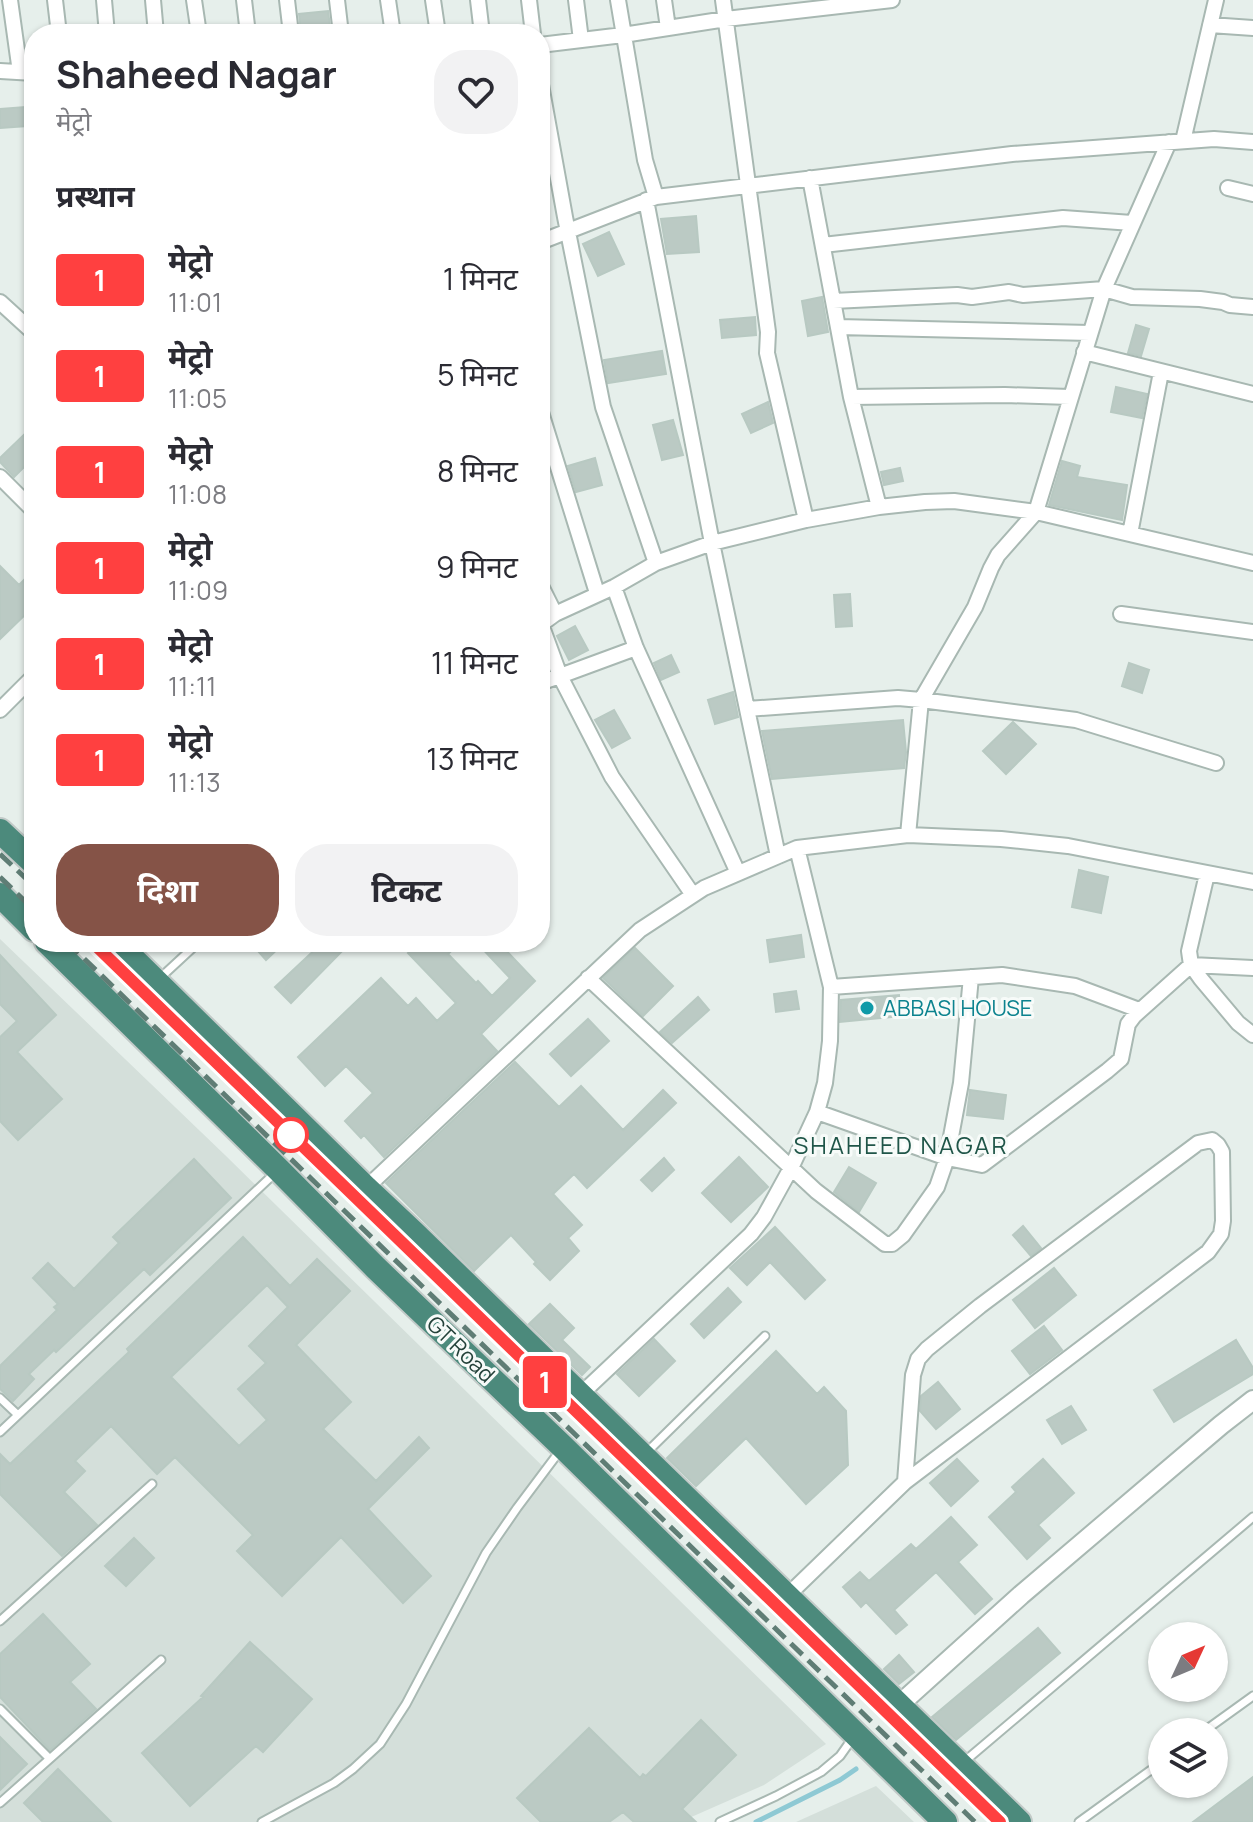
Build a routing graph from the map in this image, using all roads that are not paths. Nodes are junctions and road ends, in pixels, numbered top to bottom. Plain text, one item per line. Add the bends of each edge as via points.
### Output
1 (10, 0) edge
2 (55, 0) edge
3 (104, 0) edge
4 (153, 0) edge
5 (194, 0) edge
6 (244, 0) edge
7 (287, 0) edge
8 (337, 0) edge
9 (388, 0) edge
10 (433, 0) edge
11 (478, 0) edge
12 (529, 0) edge
13 (576, 0) edge
14 (618, 0) edge
15 (664, 0) edge
16 (723, 0) edge
17 (892, 0) edge
18 (1216, 0) edge
19 (869, 1) edge
20 (816, 4) edge
21 (726, 19) junction
22 (58, 24) edge
23 (106, 24) edge
24 (155, 24) edge
25 (198, 24) edge
26 (247, 24) edge
27 (290, 24) edge
28 (340, 24) edge
29 (392, 24) edge
30 (437, 24) edge
31 (481, 24) edge
32 (532, 24) edge
33 (1210, 25) junction
34 (668, 28) junction
35 (1253, 28) edge
36 (623, 35) junction
37 (581, 40) junction
38 (550, 44) edge
39 (24, 60) edge
40 (0, 71) edge
41 (24, 73) edge
42 (550, 131) edge
43 (1176, 142) junction
44 (1253, 142) edge
45 (810, 178) junction
46 (748, 186) junction
47 (1228, 188) dead end
48 (1253, 194) edge
49 (651, 199) junction
50 (1132, 223) junction
51 (569, 231) junction
52 (550, 238) edge
53 (823, 245) junction
54 (1104, 289) junction
55 (833, 301) junction
56 (0, 302) edge
57 (1253, 307) edge
58 (24, 324) edge
59 (838, 327) junction
60 (1090, 333) junction
61 (1084, 352) junction
62 (1161, 372) junction
63 (1253, 394) edge
64 (851, 397) junction
65 (1070, 397) junction
66 (550, 441) edge
67 (0, 477) edge
68 (24, 501) edge
69 (879, 507) junction
70 (1036, 512) junction
71 (806, 520) junction
72 (1130, 534) junction
73 (712, 543) junction
74 (656, 563) junction
75 (1253, 563) edge
76 (614, 587) junction
77 (597, 593) junction
78 (550, 604) edge
79 (555, 614) junction
80 (1121, 614) dead end
81 (550, 618) edge
82 (1253, 632) edge
83 (636, 648) junction
84 (550, 650) edge
85 (560, 676) junction
86 (550, 680) edge
87 (24, 686) edge
88 (921, 700) junction
89 (747, 709) junction
90 (0, 710) edge
91 (1216, 763) dead end
92 (0, 831) edge
93 (908, 835) junction
94 (797, 848) junction
95 (24, 854) edge
96 (778, 856) junction
97 (738, 873) junction
98 (1207, 874) junction
99 (1253, 882) edge
100 (0, 895) edge
101 (693, 895) junction
102 (24, 919) edge
103 (57, 952) edge
104 (126, 952) edge
105 (188, 952) edge
106 (1191, 965) junction
107 (1253, 968) edge
108 (971, 977) junction
109 (588, 978) junction
110 (156, 982) junction
111 (831, 987) junction
112 (1139, 1010) junction
113 (1253, 1035) edge
114 (817, 1112) junction
115 (947, 1158) junction
116 (791, 1168) junction
117 (279, 1170) junction
118 (366, 1188) junction
119 (765, 1336) dead end
120 (580, 1395) junction
121 (0, 1398) edge
122 (1253, 1400) edge
123 (18, 1415) junction
124 (0, 1432) edge
125 (563, 1447) junction
126 (643, 1456) junction
127 (905, 1482) junction
128 (152, 1484) dead end
129 (1253, 1517) edge
130 (787, 1596) junction
131 (0, 1621) edge
132 (161, 1660) dead end
133 (1253, 1696) edge
134 (899, 1705) junction
135 (0, 1709) edge
136 (1222, 1718) edge
137 (856, 1734) junction
138 (49, 1758) junction
139 (961, 1765) junction
140 (1148, 1772) edge
141 (0, 1803) edge
142 (262, 1822) edge
143 (720, 1822) edge
144 (945, 1822) edge
145 (1019, 1822) edge
146 (1079, 1822) edge

1 - 39 street
2 - 22 street
3 - 23 street
4 - 24 street
5 - 25 street
6 - 26 street
7 - 27 street
8 - 28 street
9 - 29 street
10 - 30 street
11 - 31 street
12 - 32 street
13 - 37 street
14 - 36 street
15 - 34 street
16 - 21 street
17 - 19 street
18 - 33 street
19 - 20 street
20 - 21 street
21 - 34 street
21 - 46 street
33 - 35 street
33 - 43 street
34 - 36 street
36 - 37 street
36 - 49 street
37 - 38 street
40 - 41 street
42 - 51 street
43 - 44 street
43 - 45 street via 1012,154
43 - 50 street
45 - 46 street
45 - 53 street
46 - 49 street
46 - 71 street via 767,353
47 - 48 street
49 - 51 street
49 - 73 street
50 - 53 street via 1063,218
50 - 54 street
51 - 52 street
51 - 74 street via 603,407
53 - 55 street
54 - 55 street
54 - 57 street via 1132,297
54 - 60 street
55 - 59 street
56 - 58 street
59 - 60 street
59 - 64 street
60 - 61 street
61 - 62 street
61 - 65 street
62 - 63 street
62 - 72 street
64 - 65 street
64 - 69 street
65 - 70 street
66 - 77 street
67 - 68 street
69 - 70 street via 954,501
69 - 71 street
70 - 72 street
70 - 88 street via 998,555 975,607
71 - 73 street
72 - 75 street
73 - 74 street
73 - 89 street
74 - 76 street
76 - 77 street
76 - 83 street
77 - 79 street
78 - 79 street
79 - 81 street
80 - 82 street
83 - 85 street
83 - 97 street
84 - 85 street
85 - 86 street
85 - 101 street via 612,777
87 - 90 street
88 - 89 street
88 - 91 street via 1076,720
88 - 93 street
89 - 96 street
92 - 95 highway
93 - 94 street
93 - 98 street via 1068,846
94 - 96 street
94 - 111 street
96 - 97 street
97 - 101 street
98 - 99 street
98 - 106 street via 1189,951
100 - 102 highway
101 - 109 street via 640,930
103 - 117 highway, GT Road
104 - 110 highway
105 - 110 lane
106 - 107 street
106 - 112 street
106 - 113 street
108 - 111 street
108 - 112 street via 1002,975 1075,986
108 - 115 street via 961,1083
109 - 116 street
109 - 118 street
110 - 118 highway
111 - 114 street via 830,1041
112 - 115 street via 1128,1024 1121,1059 1107,1071 982,1165
114 - 115 street
114 - 116 street
115 - 116 street via 937,1187 892,1244 874,1236
116 - 120 street via 751,1234
117 - 123 lane
117 - 125 highway, GT Road
118 - 120 highway
119 - 126 lane
120 - 126 highway
121 - 123 lane
122 - 134 street
123 - 124 lane
125 - 137 highway, GT Road
125 - 142 lane via 486,1553 380,1744 334,1783
126 - 130 highway
127 - 127 street via 1208,1252 1223,1221 1218,1145 1212,1140 1198,1143 927,1349 913,1375
127 - 130 street
128 - 131 lane
129 - 139 lane
130 - 134 highway
132 - 138 lane
133 - 136 lane
134 - 139 highway
135 - 138 lane
137 - 143 lane via 821,1772
137 - 144 highway, GT Road
138 - 141 lane
139 - 145 highway
140 - 146 lane

